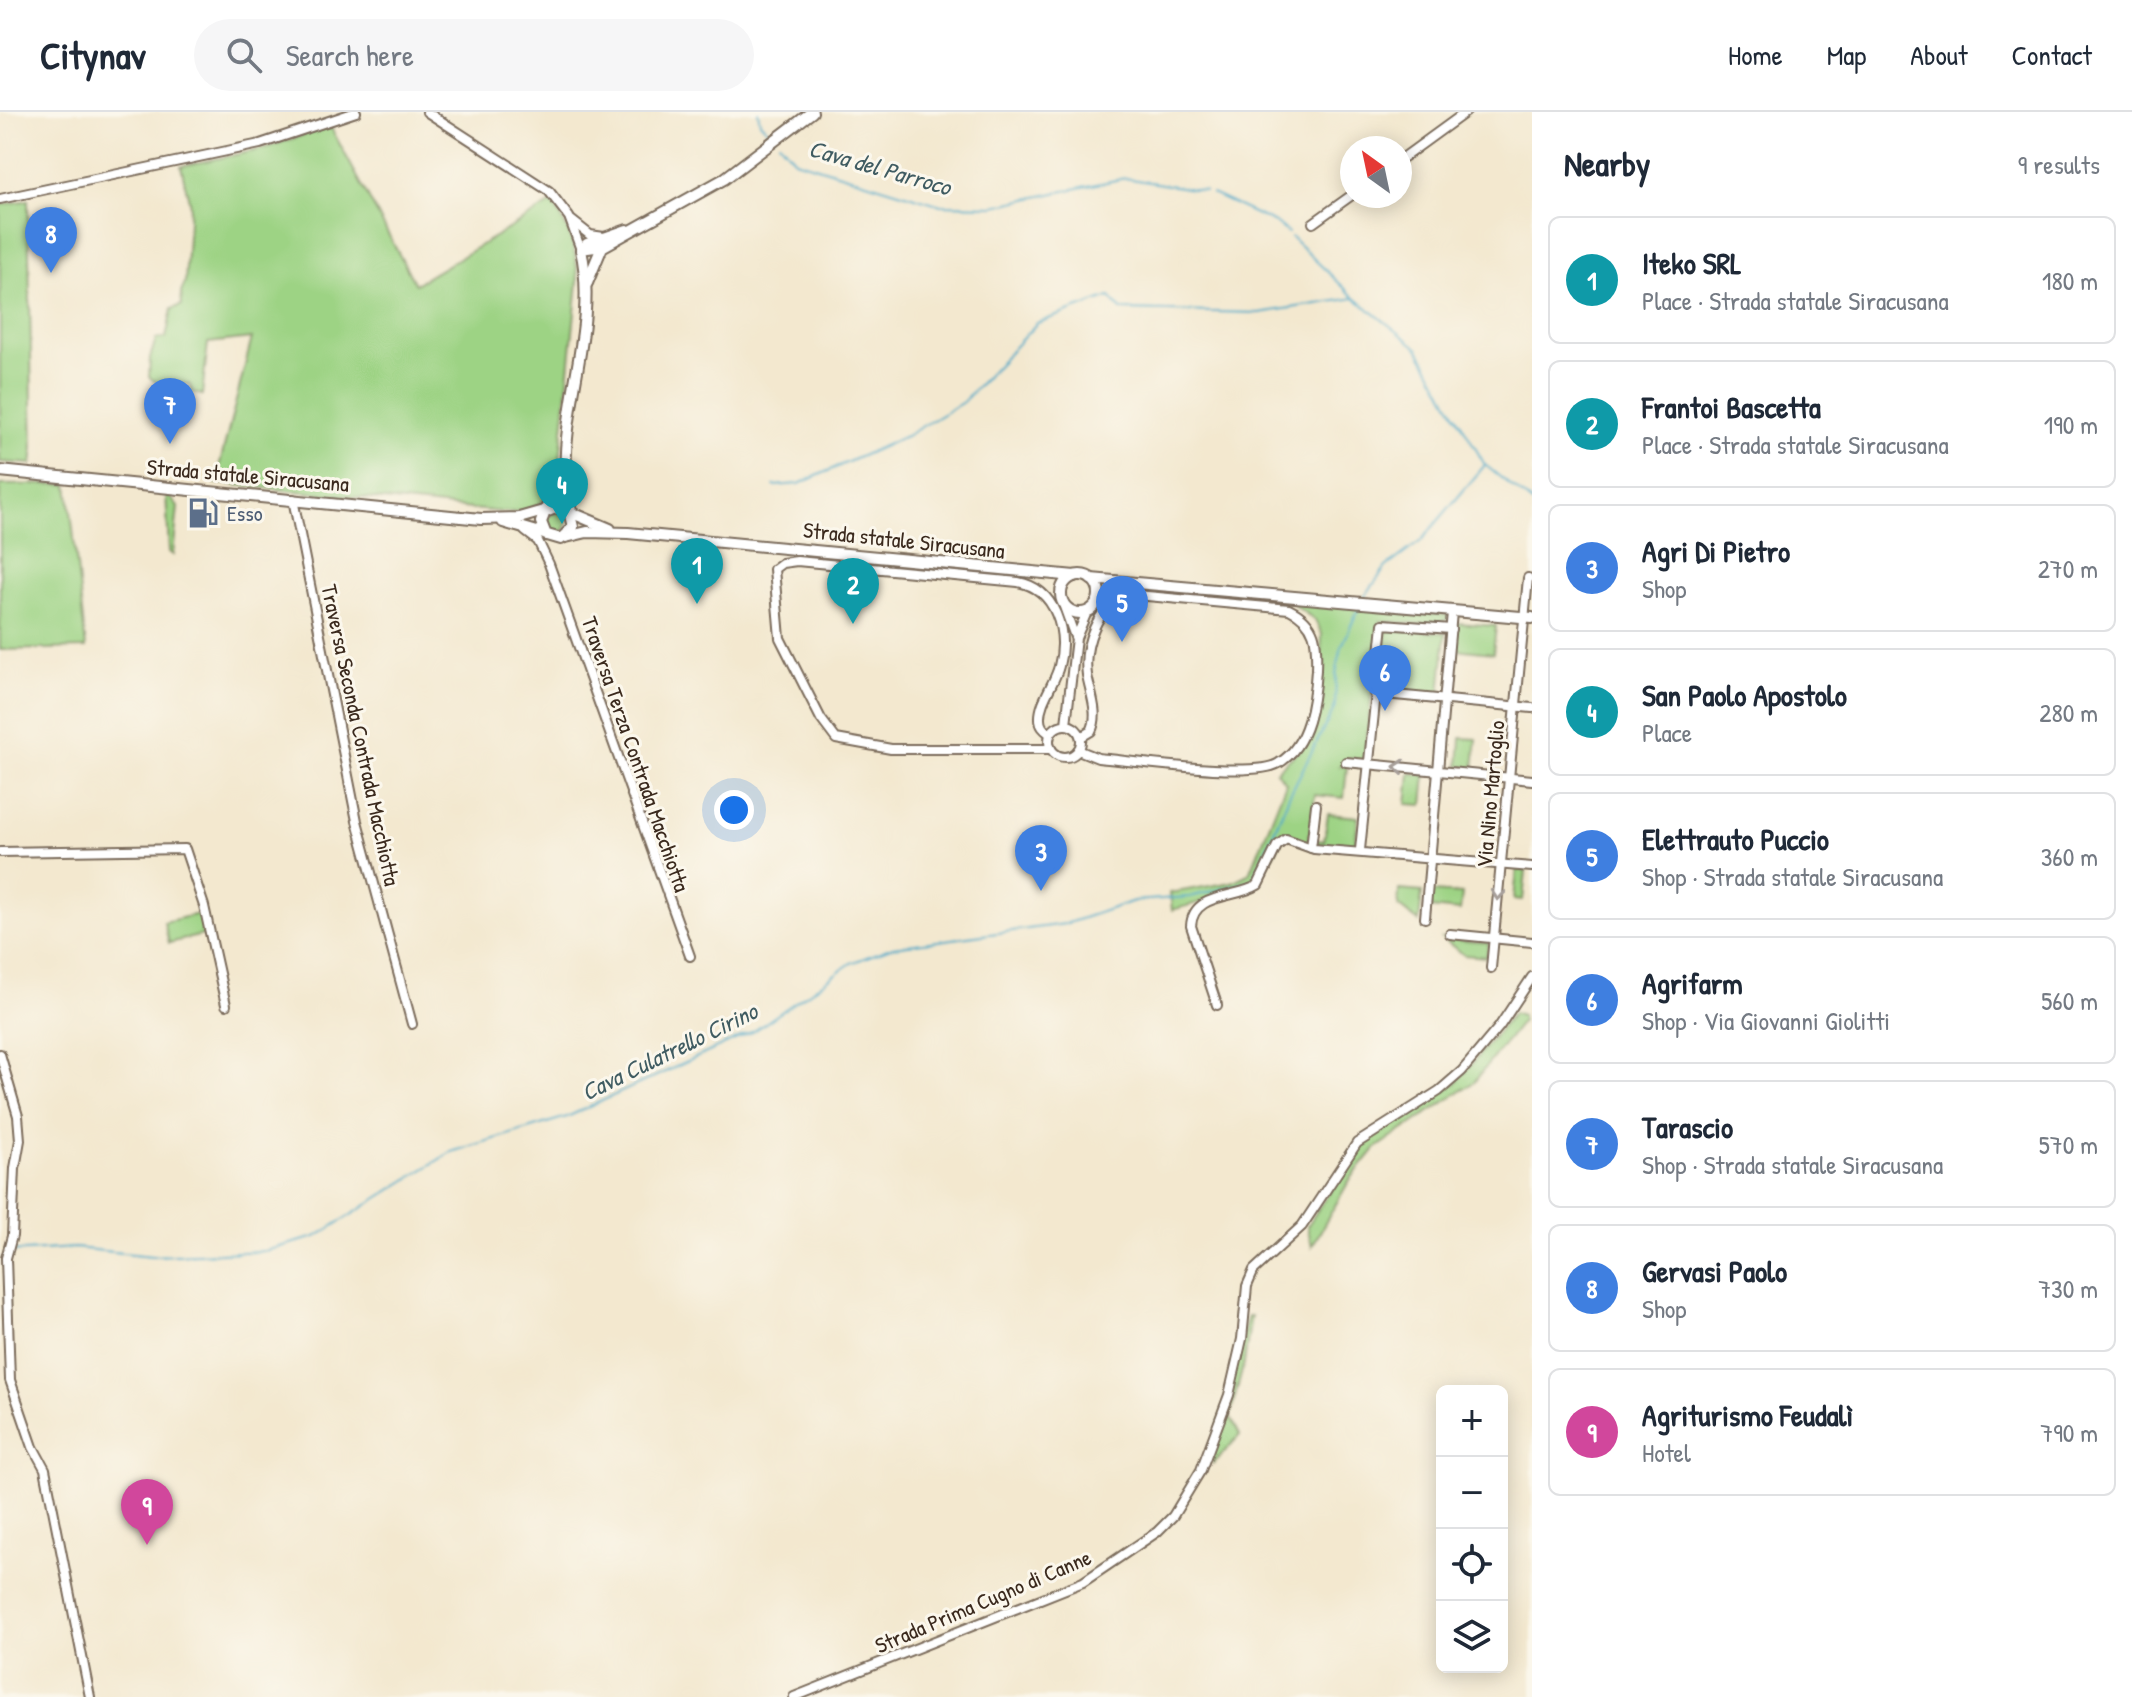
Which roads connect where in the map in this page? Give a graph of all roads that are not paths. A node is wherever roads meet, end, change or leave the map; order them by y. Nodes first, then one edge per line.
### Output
1 (356, 112) edge
2 (427, 112) edge
3 (812, 112) edge
4 (1466, 112) edge
5 (1412, 151) edge
6 (0, 199) edge
7 (1340, 204) edge
8 (569, 217) junction
9 (1313, 223) dead end
10 (604, 242) junction
11 (581, 250) junction
12 (585, 291) junction
13 (0, 471) edge
14 (564, 471) junction
15 (293, 499) junction
16 (545, 512) junction
17 (570, 513) junction
18 (493, 520) junction
19 (628, 533) junction
20 (541, 534) junction
21 (564, 538) junction
22 (549, 564) junction
23 (1034, 572) junction
24 (1075, 576) junction
25 (1528, 578) dead end
26 (1091, 579) junction
27 (1134, 583) junction
28 (1062, 599) junction
29 (1092, 608) junction
30 (1452, 612) junction
31 (1528, 620) edge
32 (1451, 629) junction
33 (1076, 638) junction
34 (1374, 693) junction
35 (1444, 700) junction
36 (1516, 707) junction
37 (1532, 708) edge
38 (1066, 724) junction
39 (1050, 734) junction
40 (1081, 737) junction
41 (1051, 749) junction
42 (1078, 750) junction
43 (1346, 762) dead end
44 (1367, 764) junction
45 (1438, 771) junction
46 (1509, 778) junction
47 (1532, 780) edge
48 (1316, 805) dead end
49 (1311, 848) junction
50 (1360, 850) junction
51 (0, 852) edge
52 (1431, 857) junction
53 (1501, 864) junction
54 (1532, 867) edge
55 (1425, 918) dead end
56 (1450, 934) dead end
57 (1494, 938) junction
58 (1532, 942) edge
59 (690, 956) dead end
60 (1491, 968) dead end
61 (1532, 977) edge
62 (226, 1005) dead end
63 (1217, 1005) dead end
64 (412, 1024) dead end
65 (0, 1054) edge
66 (90, 1697) edge
67 (794, 1697) edge

1 - 6 street
2 - 8 street
3 - 10 main road
4 - 5 street
7 - 9 street
8 - 10 street
8 - 11 street
10 - 11 main road
10 - 12 main road
11 - 12 main road
12 - 14 main road
13 - 15 main road, Strada statale Siracusana
14 - 16 main road
14 - 17 main road
15 - 18 main road, Strada statale Siracusana
15 - 64 street, Traversa Seconda Contrada Macchiotta
16 - 17 main road
16 - 18 main road
16 - 20 main road
17 - 19 main road
17 - 21 main road
18 - 20 main road
19 - 21 main road
19 - 23 main road, Strada statale Siracusana
20 - 21 main road
20 - 22 street, Traversa Terza Contrada Macchiotta
21 - 22 street
22 - 59 street, Traversa Terza Contrada Macchiotta
23 - 24 main road, Strada statale Siracusana
23 - 28 main road
24 - 26 main road
24 - 28 main road
25 - 31 street, Via Nino Martoglio
26 - 27 main road
26 - 29 main road
27 - 29 main road
27 - 30 main road
28 - 29 main road
28 - 33 street
29 - 33 street
30 - 31 main road
30 - 32 street
31 - 36 street, Via Nino Martoglio
32 - 34 street
32 - 35 street
33 - 38 street
34 - 35 street
34 - 44 street
35 - 36 street
35 - 45 street
36 - 37 street
36 - 46 street, Via Nino Martoglio
38 - 39 street
38 - 40 street
39 - 41 street
39 - 41 street
40 - 42 street
40 - 42 street
41 - 42 street
43 - 44 street
45 -> 44 street
44 - 50 street
45 - 46 street
45 - 52 street
46 - 47 street
46 - 53 street, Via Nino Martoglio
48 - 49 street
49 - 50 street
49 - 63 street
50 - 52 street
51 - 62 street
52 - 53 street
52 - 55 street
53 - 54 street
53 -> 57 street, Via Nino Martoglio
56 - 57 street
57 - 58 street
57 - 60 street, Via Nino Martoglio
61 - 67 street, Strada Prima Cugno di Canne
65 - 66 street

